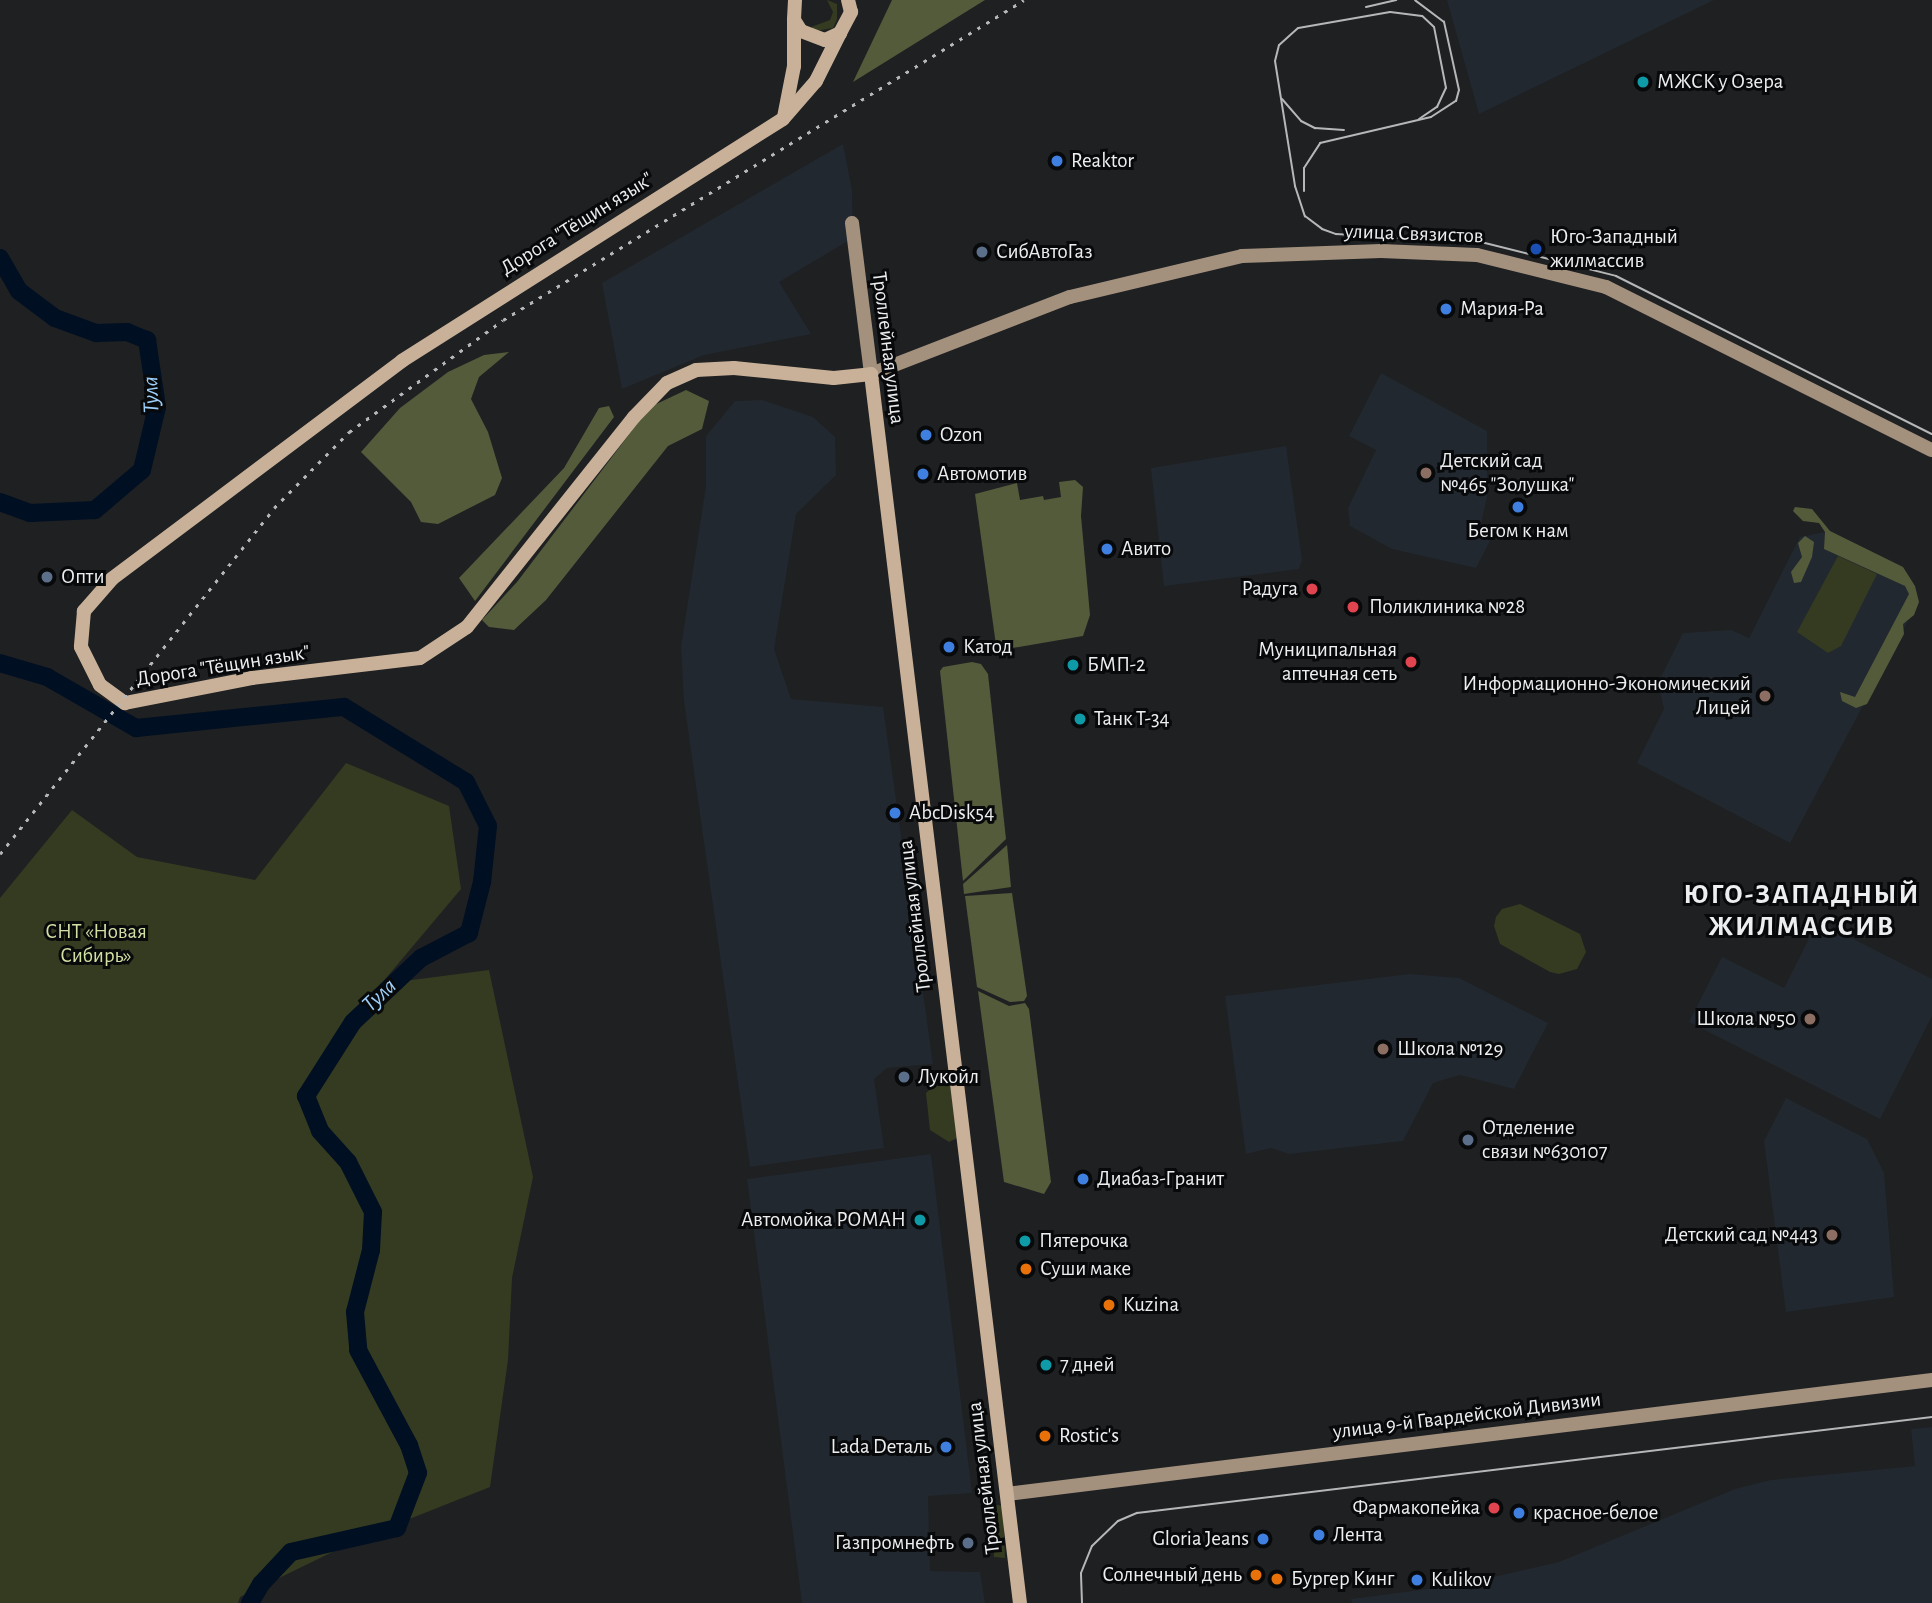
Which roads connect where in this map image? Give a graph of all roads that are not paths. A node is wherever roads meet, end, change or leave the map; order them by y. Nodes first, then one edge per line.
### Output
1 (852, 4) edge
2 (792, 7) edge
3 (840, 33) junction
4 (783, 119) junction
5 (852, 223) dead end
6 (871, 374) junction
7 (1932, 450) edge
8 (1932, 1380) edge
9 (1007, 1494) junction
10 (1020, 1603) edge

1 - 3 main road
2 - 3 main road
2 - 4 main road
3 - 4 main road
4 - 6 main road, Дорога "Тёщин язык"
5 - 6 main road, Троллейная улица
6 - 7 main road, улица Связистов
6 - 9 main road, Троллейная улица
8 - 9 main road, улица 9-й Гвардейской Дивизии
9 - 10 main road, Троллейная улица

